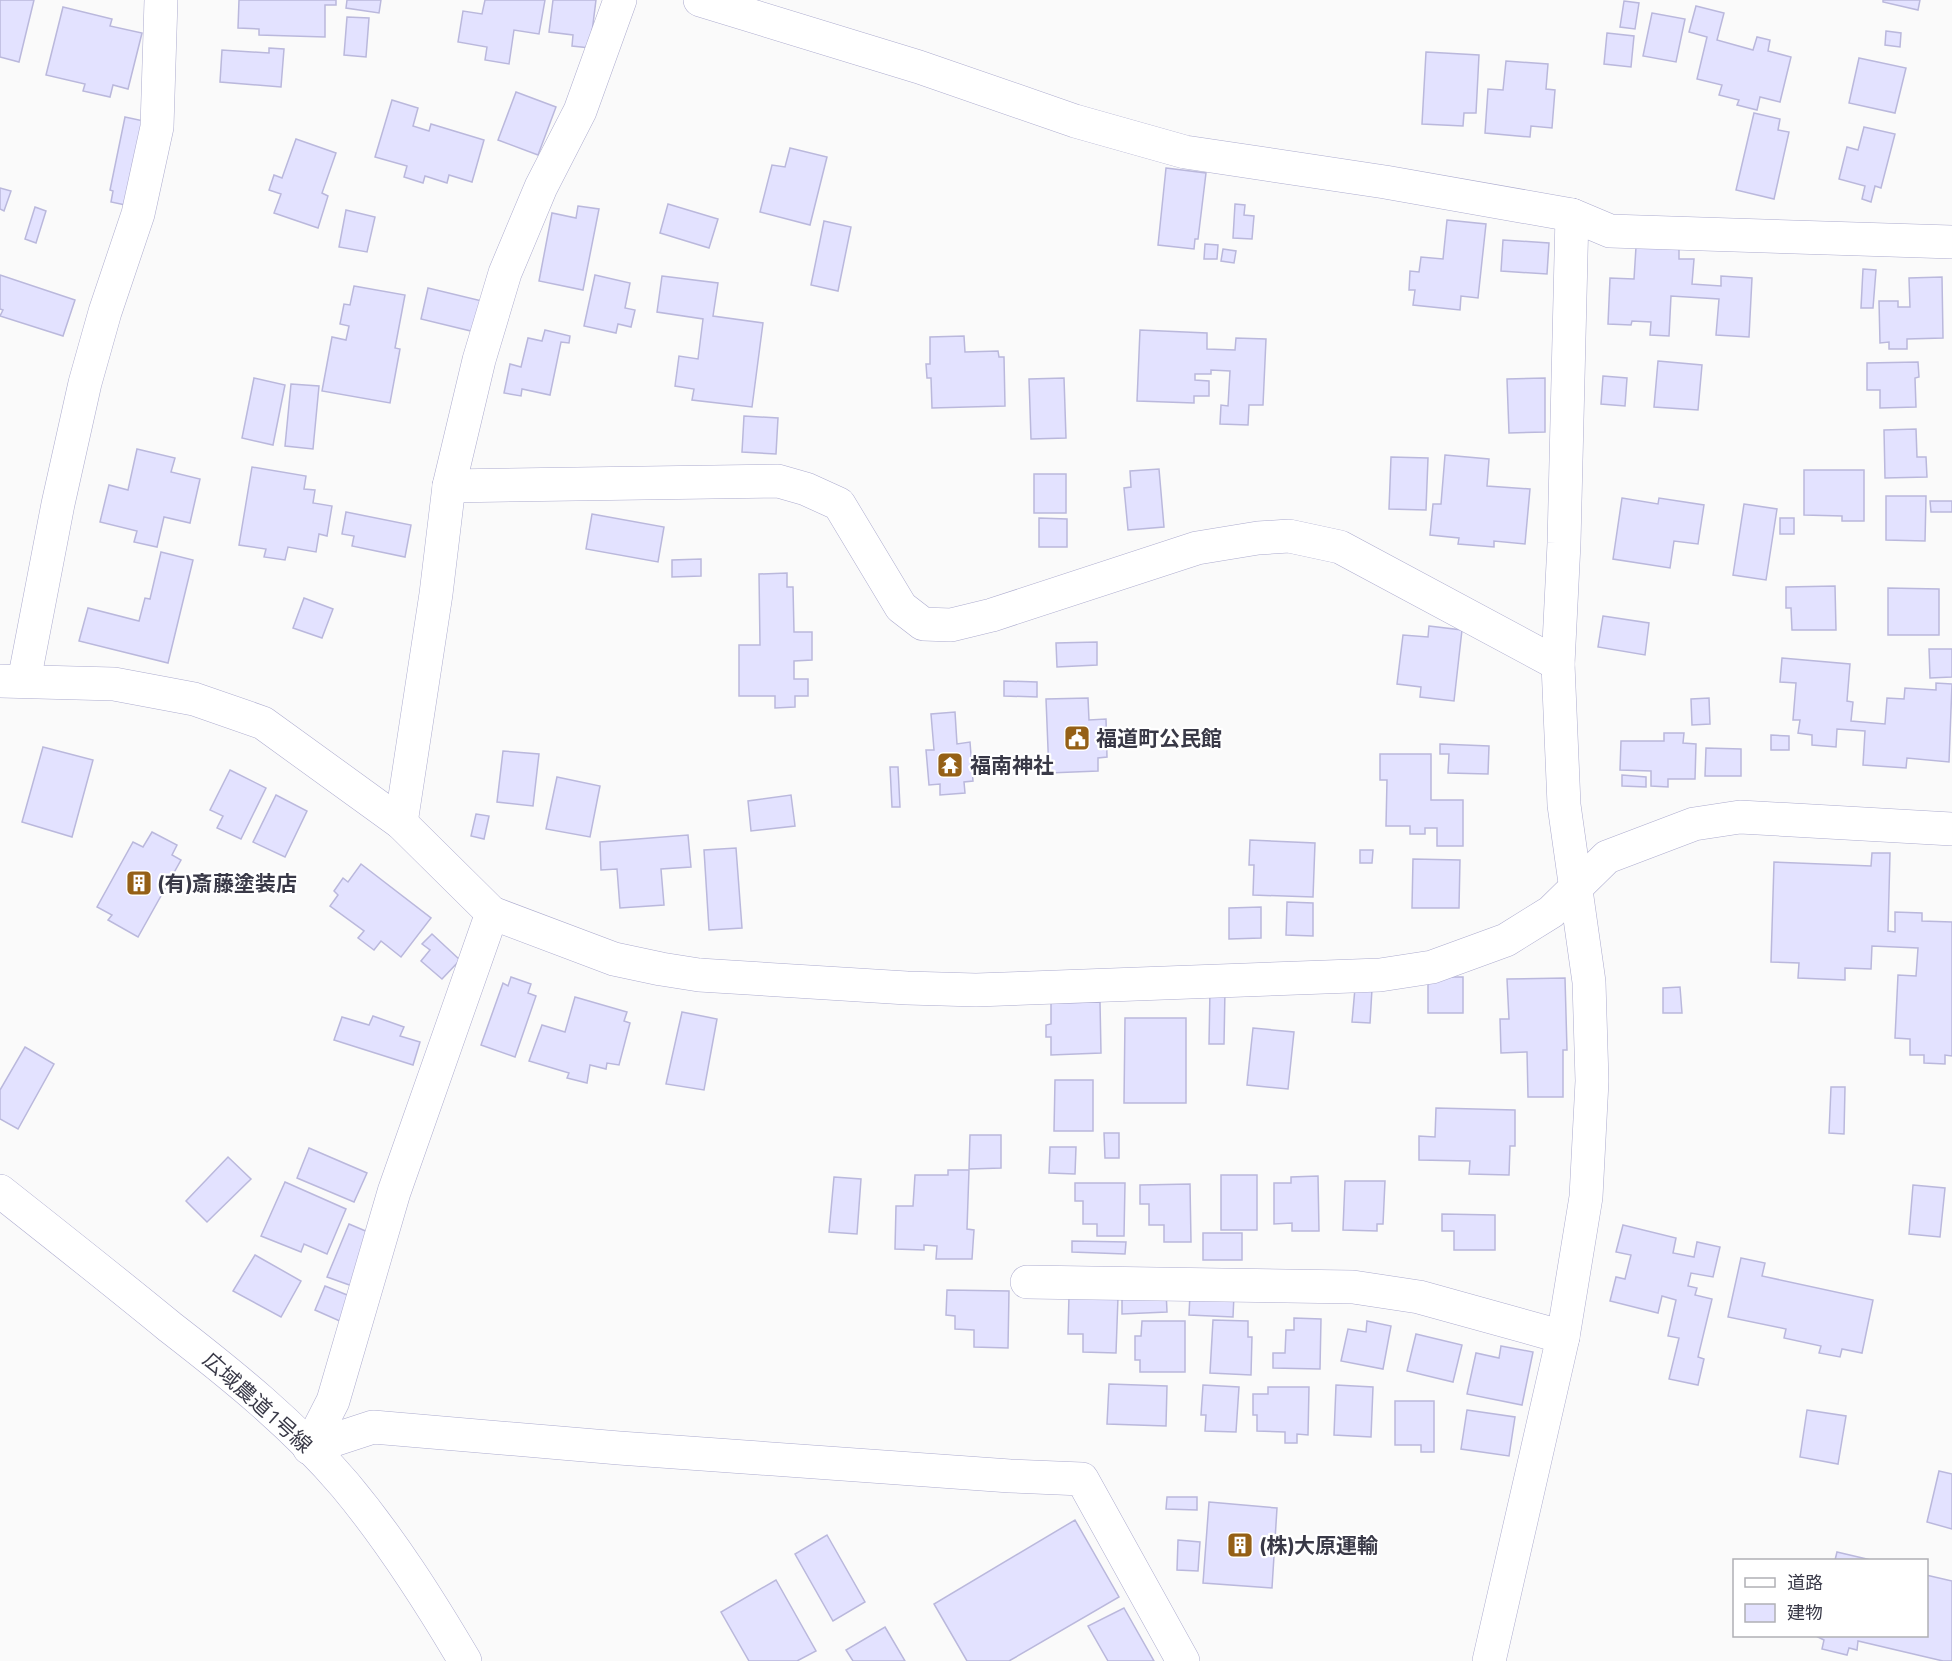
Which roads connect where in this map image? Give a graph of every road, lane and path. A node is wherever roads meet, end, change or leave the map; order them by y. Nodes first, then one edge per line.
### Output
1 (161, 0) edge
2 (620, 0) edge
3 (700, 0) edge
4 (1572, 215) junction
5 (1952, 242) edge
6 (449, 486) junction
7 (1558, 664) junction
8 (12, 681) edge
9 (402, 823) junction
10 (1952, 828) edge
11 (1576, 886) junction
12 (492, 913) junction
13 (0, 1191) edge
14 (1027, 1282) dead end
15 (1563, 1336) junction
16 (309, 1448) junction
17 (465, 1661) edge
18 (1183, 1661) edge
19 (1489, 1661) edge

1 - 8 street
2 - 6 street
3 - 4 street
4 - 5 street
4 - 7 street
6 - 7 street
6 - 9 street
7 - 11 street
8 - 9 street
9 - 12 street
10 - 11 street
11 - 12 street
11 - 15 street
12 - 16 street
13 - 16 street, 広域農道1号線
14 - 15 street
15 - 19 street
16 - 17 street, 広域農道1号線
16 - 18 street

